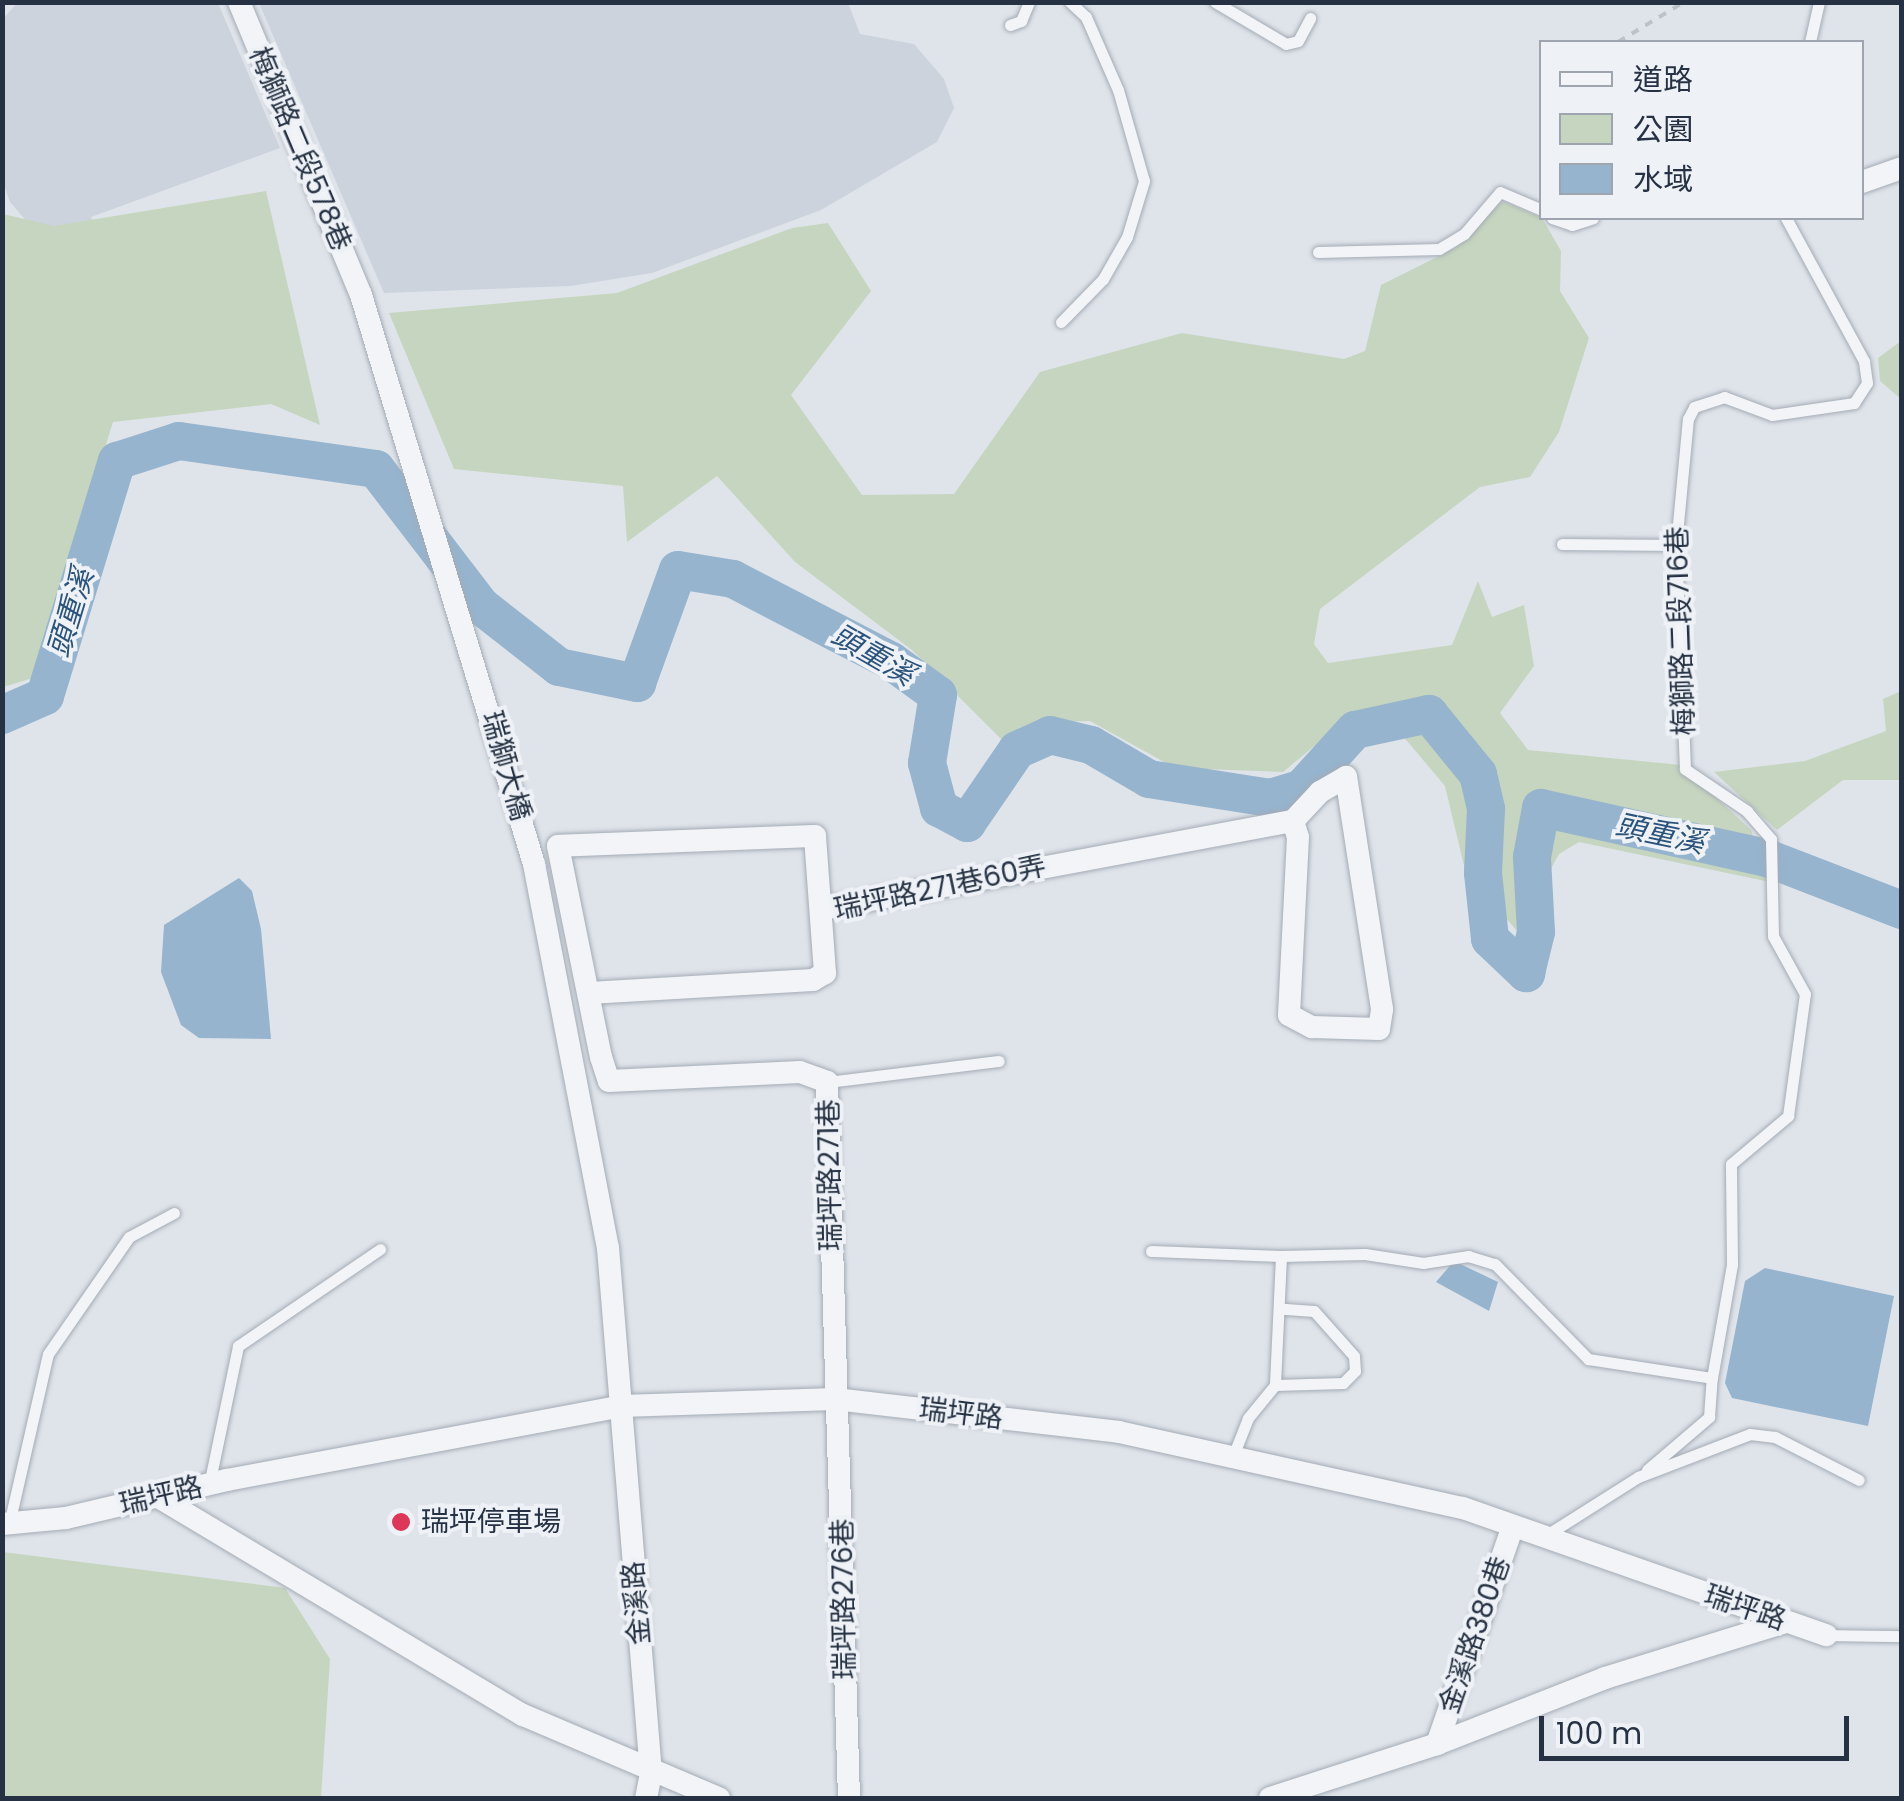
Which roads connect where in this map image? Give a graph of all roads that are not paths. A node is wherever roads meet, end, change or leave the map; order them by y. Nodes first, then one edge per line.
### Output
1 (239, 2) edge
2 (1029, 2) edge
3 (1070, 2) edge
4 (1215, 2) edge
5 (1819, 2) edge
6 (1310, 18) dead end
7 (1010, 25) dead end
8 (1810, 40) edge
9 (1902, 168) edge
10 (1864, 181) edge
11 (1539, 209) edge
12 (1557, 220) edge
13 (1587, 220) edge
14 (1787, 220) edge
15 (1318, 252) dead end
16 (361, 295) joint
17 (1061, 322) dead end
18 (1562, 544) dead end
19 (1676, 544) junction
20 (1293, 820) junction
21 (822, 909) junction
22 (589, 993) junction
23 (998, 1061) dead end
24 (828, 1082) junction
25 (174, 1213) dead end
26 (380, 1249) dead end
27 (1151, 1250) dead end
28 (1281, 1256) junction
29 (1282, 1309) junction
30 (1712, 1378) junction
31 (1275, 1385) junction
32 (836, 1399) junction
33 (621, 1406) junction
34 (1233, 1456) junction
35 (1638, 1477) junction
36 (1859, 1480) dead end
37 (209, 1485) junction
38 (160, 1498) junction
39 (6, 1524) edge
40 (1512, 1529) junction
41 (1540, 1538) junction
42 (1786, 1622) junction
43 (1826, 1635) joint
44 (1902, 1636) edge
45 (1437, 1744) junction
46 (651, 1773) junction
47 (646, 1798) edge
48 (719, 1798) edge
49 (849, 1798) edge
50 (1270, 1798) edge

1 - 16 street, 梅獅路二段578巷
2 - 7 lane
3 - 17 lane
4 - 6 lane
5 - 8 lane
9 - 10 street
11 - 15 lane
12 - 13 lane
14 - 19 lane, 梅獅路二段716巷
16 - 33 street, 瑞獅大橋
18 - 19 lane
19 - 30 lane, 梅獅路二段716巷
20 - 20 street
20 - 21 street, 瑞坪路271巷60弄
21 - 22 street, 瑞坪路271巷60弄
21 - 22 street
22 - 24 street, 瑞坪路271巷
23 - 24 lane
24 - 32 street, 瑞坪路271巷
25 - 39 lane
26 - 37 lane
27 - 28 lane
28 - 29 lane
28 - 30 lane
29 - 31 lane
29 - 31 lane
30 - 35 lane
31 - 34 lane
32 - 33 street, 瑞坪路
32 - 34 street, 瑞坪路
32 - 49 street, 瑞坪路276巷
33 - 37 street, 瑞坪路
33 - 46 street, 金溪路
34 - 40 street, 瑞坪路
35 - 36 lane
35 - 41 lane
37 - 38 street, 瑞坪路
38 - 39 street, 瑞坪路
38 - 46 street
40 - 41 street, 瑞坪路
40 - 45 street, 金溪路380巷
41 - 42 street, 瑞坪路
42 - 43 street, 瑞坪路
42 - 45 street
43 - 44 lane, 瑞坪路
45 - 50 street, 金溪路380巷
46 - 47 street, 金溪路
46 - 48 street

